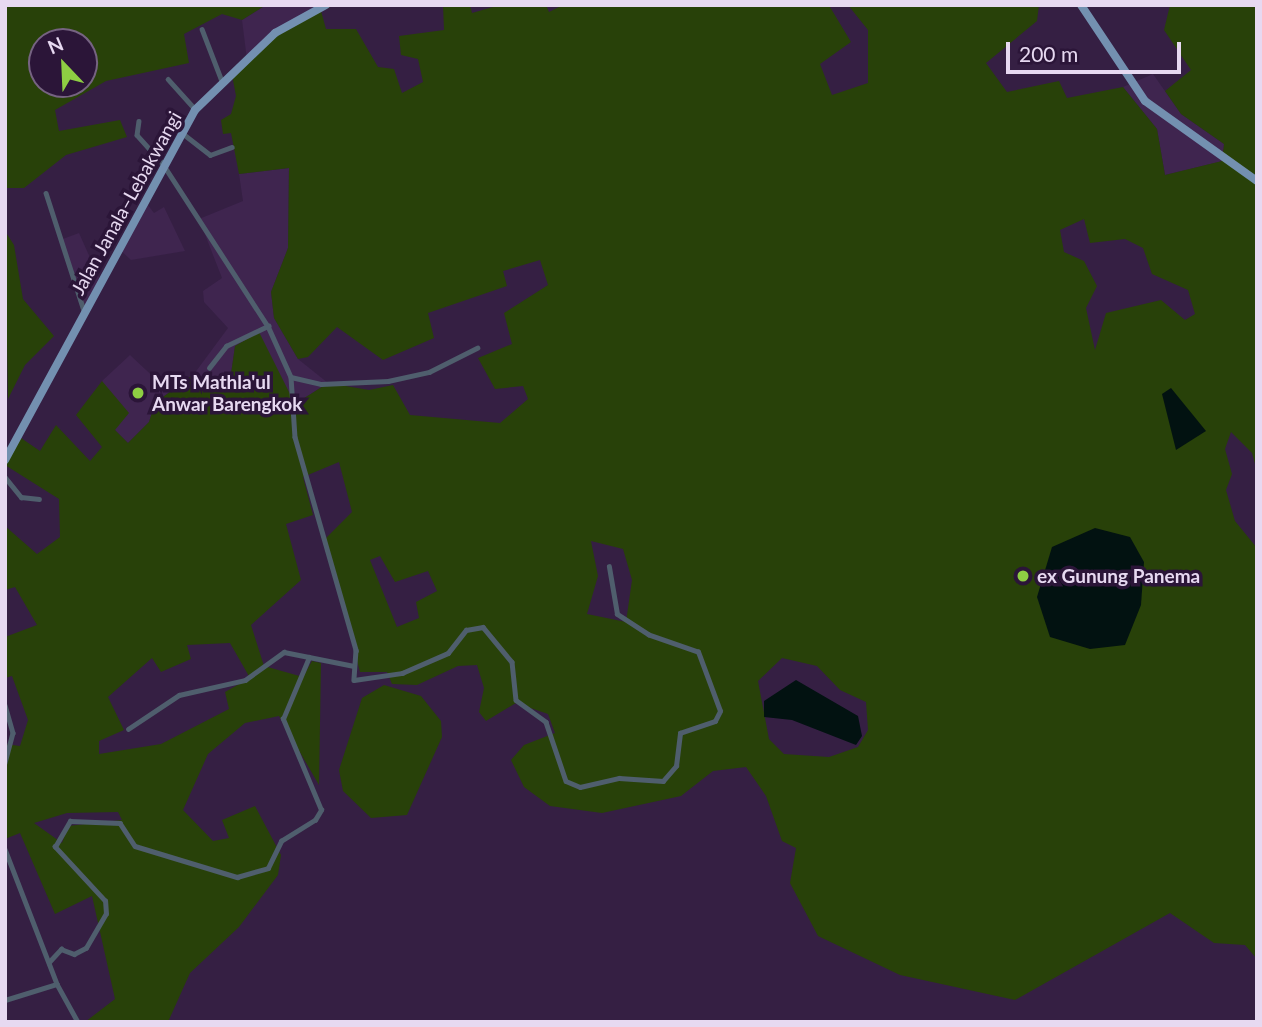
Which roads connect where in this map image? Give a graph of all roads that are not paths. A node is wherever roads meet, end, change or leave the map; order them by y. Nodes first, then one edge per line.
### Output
1 (326, 5) edge
2 (1081, 5) edge
3 (202, 29) dead end
4 (168, 79) dead end
5 (222, 81) junction
6 (195, 110) junction
7 (139, 121) dead end
8 (181, 131) junction
9 (232, 147) dead end
10 (163, 164) junction
11 (1257, 181) edge
12 (46, 193) dead end
13 (84, 311) junction
14 (268, 326) junction
15 (477, 348) dead end
16 (209, 368) dead end
17 (292, 377) junction
18 (5, 460) edge
19 (5, 477) edge
20 (39, 499) dead end
21 (609, 567) dead end
22 (309, 657) junction
23 (354, 666) junction
24 (5, 705) edge
25 (128, 729) dead end
26 (5, 763) edge
27 (5, 849) edge
28 (49, 962) junction
29 (57, 984) junction
30 (5, 1000) edge
31 (78, 1022) edge

1 - 5 main road, Jalan Janala–Lebakwangi
2 - 11 main road
3 - 5 street
4 - 6 street
5 - 6 main road, Jalan Janala–Lebakwangi
6 - 8 main road, Jalan Janala–Lebakwangi
7 - 10 street
8 - 9 street
8 - 10 main road, Jalan Janala–Lebakwangi
10 - 13 main road, Jalan Janala–Lebakwangi
10 - 14 street
12 - 13 street
13 - 18 main road, Jalan Janala–Lebakwangi
14 - 16 street
14 - 17 street
15 - 17 street
17 - 23 street
19 - 20 street
21 - 23 street
22 - 23 street
22 - 25 street
22 - 28 street
24 - 26 street
27 - 28 street
28 - 29 street
29 - 30 street
29 - 31 street

